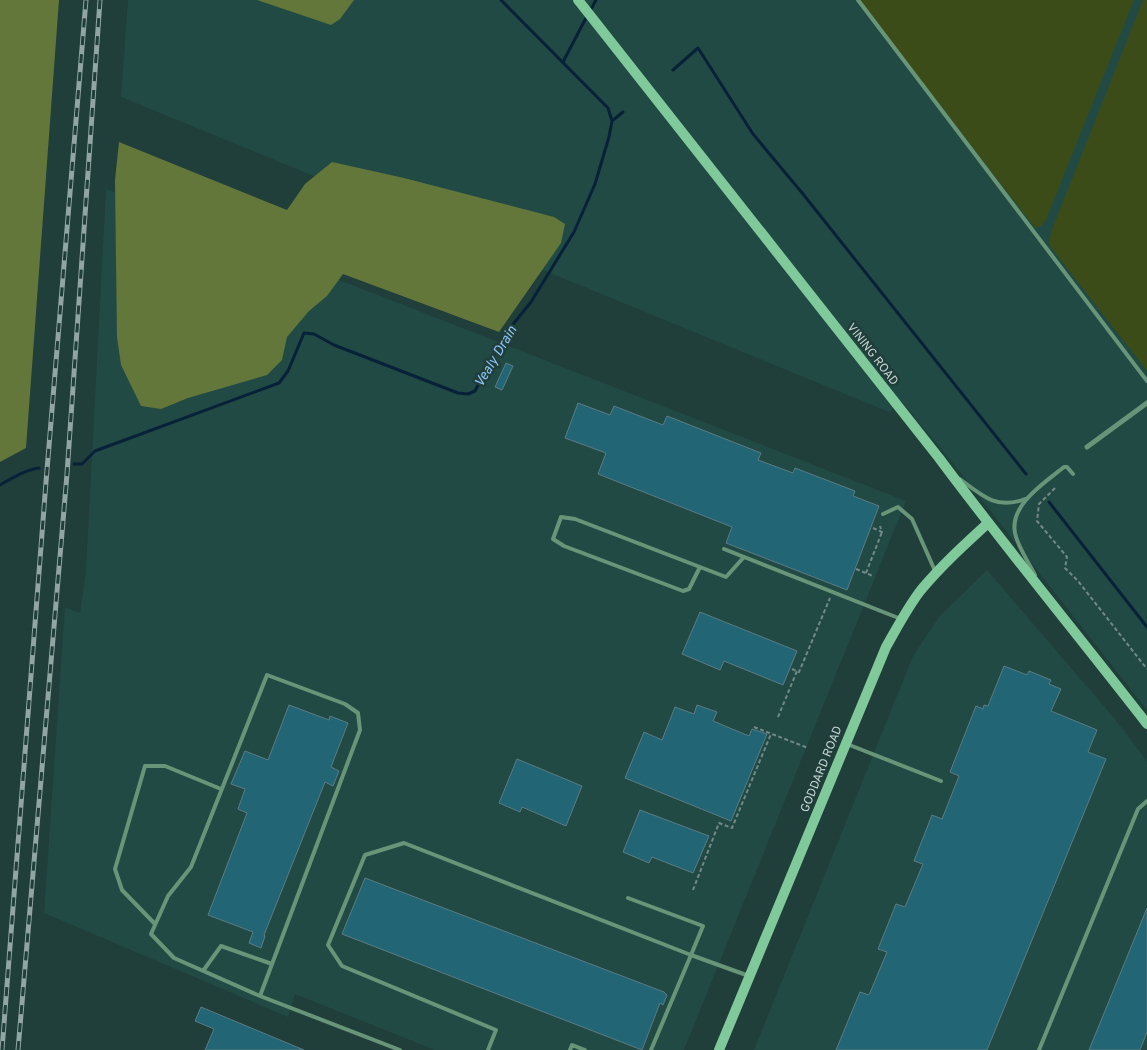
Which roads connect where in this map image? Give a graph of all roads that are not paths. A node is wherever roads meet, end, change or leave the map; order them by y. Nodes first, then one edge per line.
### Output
1 (578, 0) edge
2 (858, 0) edge
3 (1147, 381) edge
4 (1147, 403) edge
5 (1087, 447) dead end
6 (948, 470) junction
7 (1073, 474) dead end
8 (1028, 498) junction
9 (883, 514) dead end
10 (988, 524) junction
11 (724, 549) dead end
12 (744, 557) junction
13 (700, 567) junction
14 (936, 572) junction
15 (1043, 591) junction
16 (902, 619) junction
17 (1147, 724) edge
18 (845, 743) junction
19 (941, 781) dead end
20 (222, 790) junction
21 (1147, 801) edge
22 (628, 898) dead end
23 (155, 924) junction
24 (691, 955) junction
25 (272, 964) junction
26 (203, 971) junction
27 (749, 976) junction
28 (260, 996) junction
29 (400, 1050) edge
30 (488, 1050) edge
31 (570, 1050) edge
32 (586, 1050) edge
33 (652, 1050) edge
34 (719, 1050) edge
35 (1040, 1050) edge

1 - 6 main road, VINING ROAD
2 - 3 lane
4 - 5 street
6 - 8 lane
6 - 10 main road, VINING ROAD
7 - 8 lane
8 - 15 lane
9 - 14 lane
10 - 14 main road, GODDARD ROAD
10 - 15 main road, VINING ROAD
11 - 12 lane
12 - 13 lane
12 - 16 lane
13 - 13 lane
14 - 16 main road, GODDARD ROAD
15 - 17 main road, VINING ROAD
16 - 18 main road, GODDARD ROAD
18 - 19 lane
18 - 27 main road, GODDARD ROAD
20 - 23 lane
20 - 23 lane
20 - 25 lane
21 - 35 lane
22 - 24 lane
23 - 26 lane
24 - 27 lane
24 - 30 lane
24 - 33 lane
25 - 26 lane
25 - 28 lane
26 - 28 lane
27 - 34 main road, GODDARD ROAD
28 - 29 lane
31 - 32 lane

